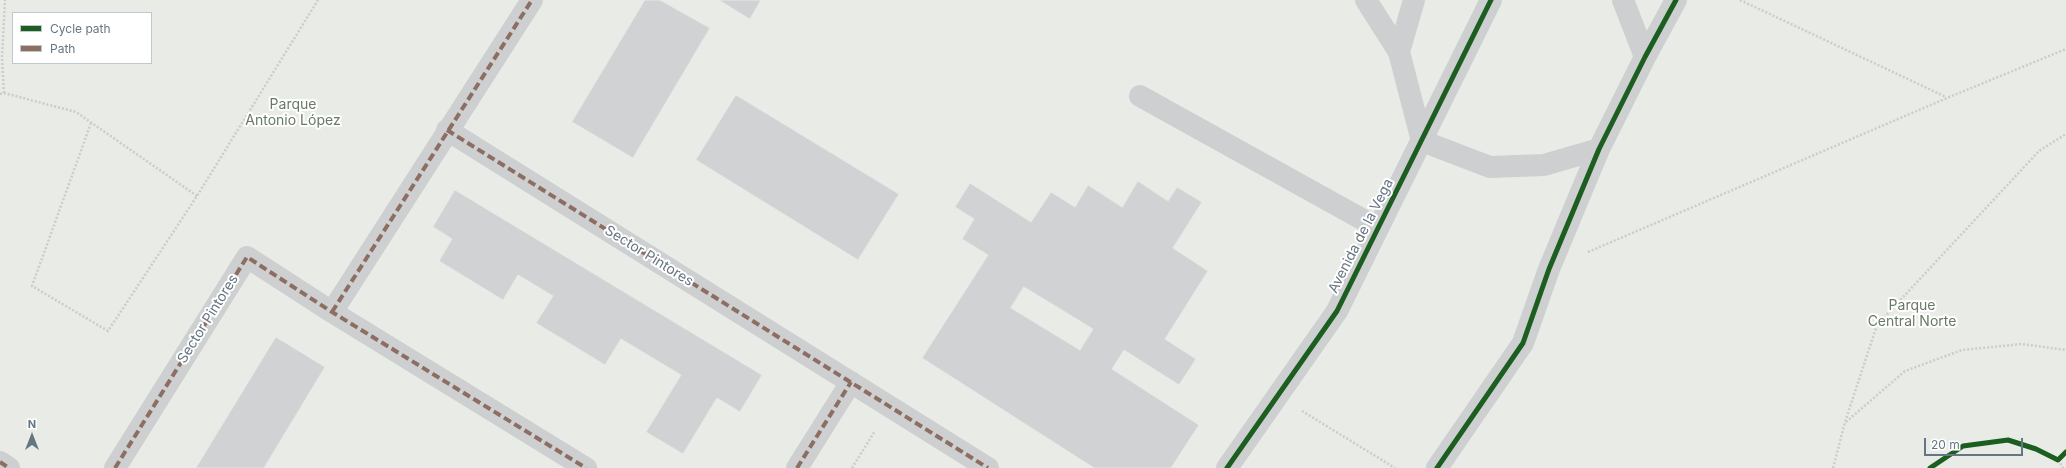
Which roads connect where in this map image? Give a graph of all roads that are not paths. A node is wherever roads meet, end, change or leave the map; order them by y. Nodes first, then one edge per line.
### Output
1 (532, 0) edge
2 (1366, 0) edge
3 (1414, 0) edge
4 (1491, 0) edge
5 (1623, 0) edge
6 (1676, 0) edge
7 (1399, 52) junction
8 (1645, 57) junction
9 (1140, 96) dead end
10 (447, 130) junction
11 (1422, 141) junction
12 (1599, 149) junction
13 (1378, 228) junction
14 (332, 312) junction
15 (851, 382) junction
16 (0, 462) edge
17 (9, 468) edge
18 (115, 468) edge
19 (586, 468) edge
20 (797, 468) edge
21 (988, 468) edge
22 (1226, 468) edge
23 (1437, 468) edge

1 - 10 street
2 - 7 street
3 - 7 street
4 - 11 street, Avenida de la Vega
5 - 8 street
6 - 8 street
7 - 11 street
8 - 12 street
9 - 13 street
10 - 14 street
10 - 15 street, Sector Pintores
11 - 12 street
11 - 13 street, Avenida de la Vega
12 - 23 street
13 - 22 street, Avenida de la Vega
14 - 18 street, Sector Pintores
14 - 19 street, Sector Pintores
15 - 20 street
15 - 21 street, Sector Pintores
16 - 17 street

